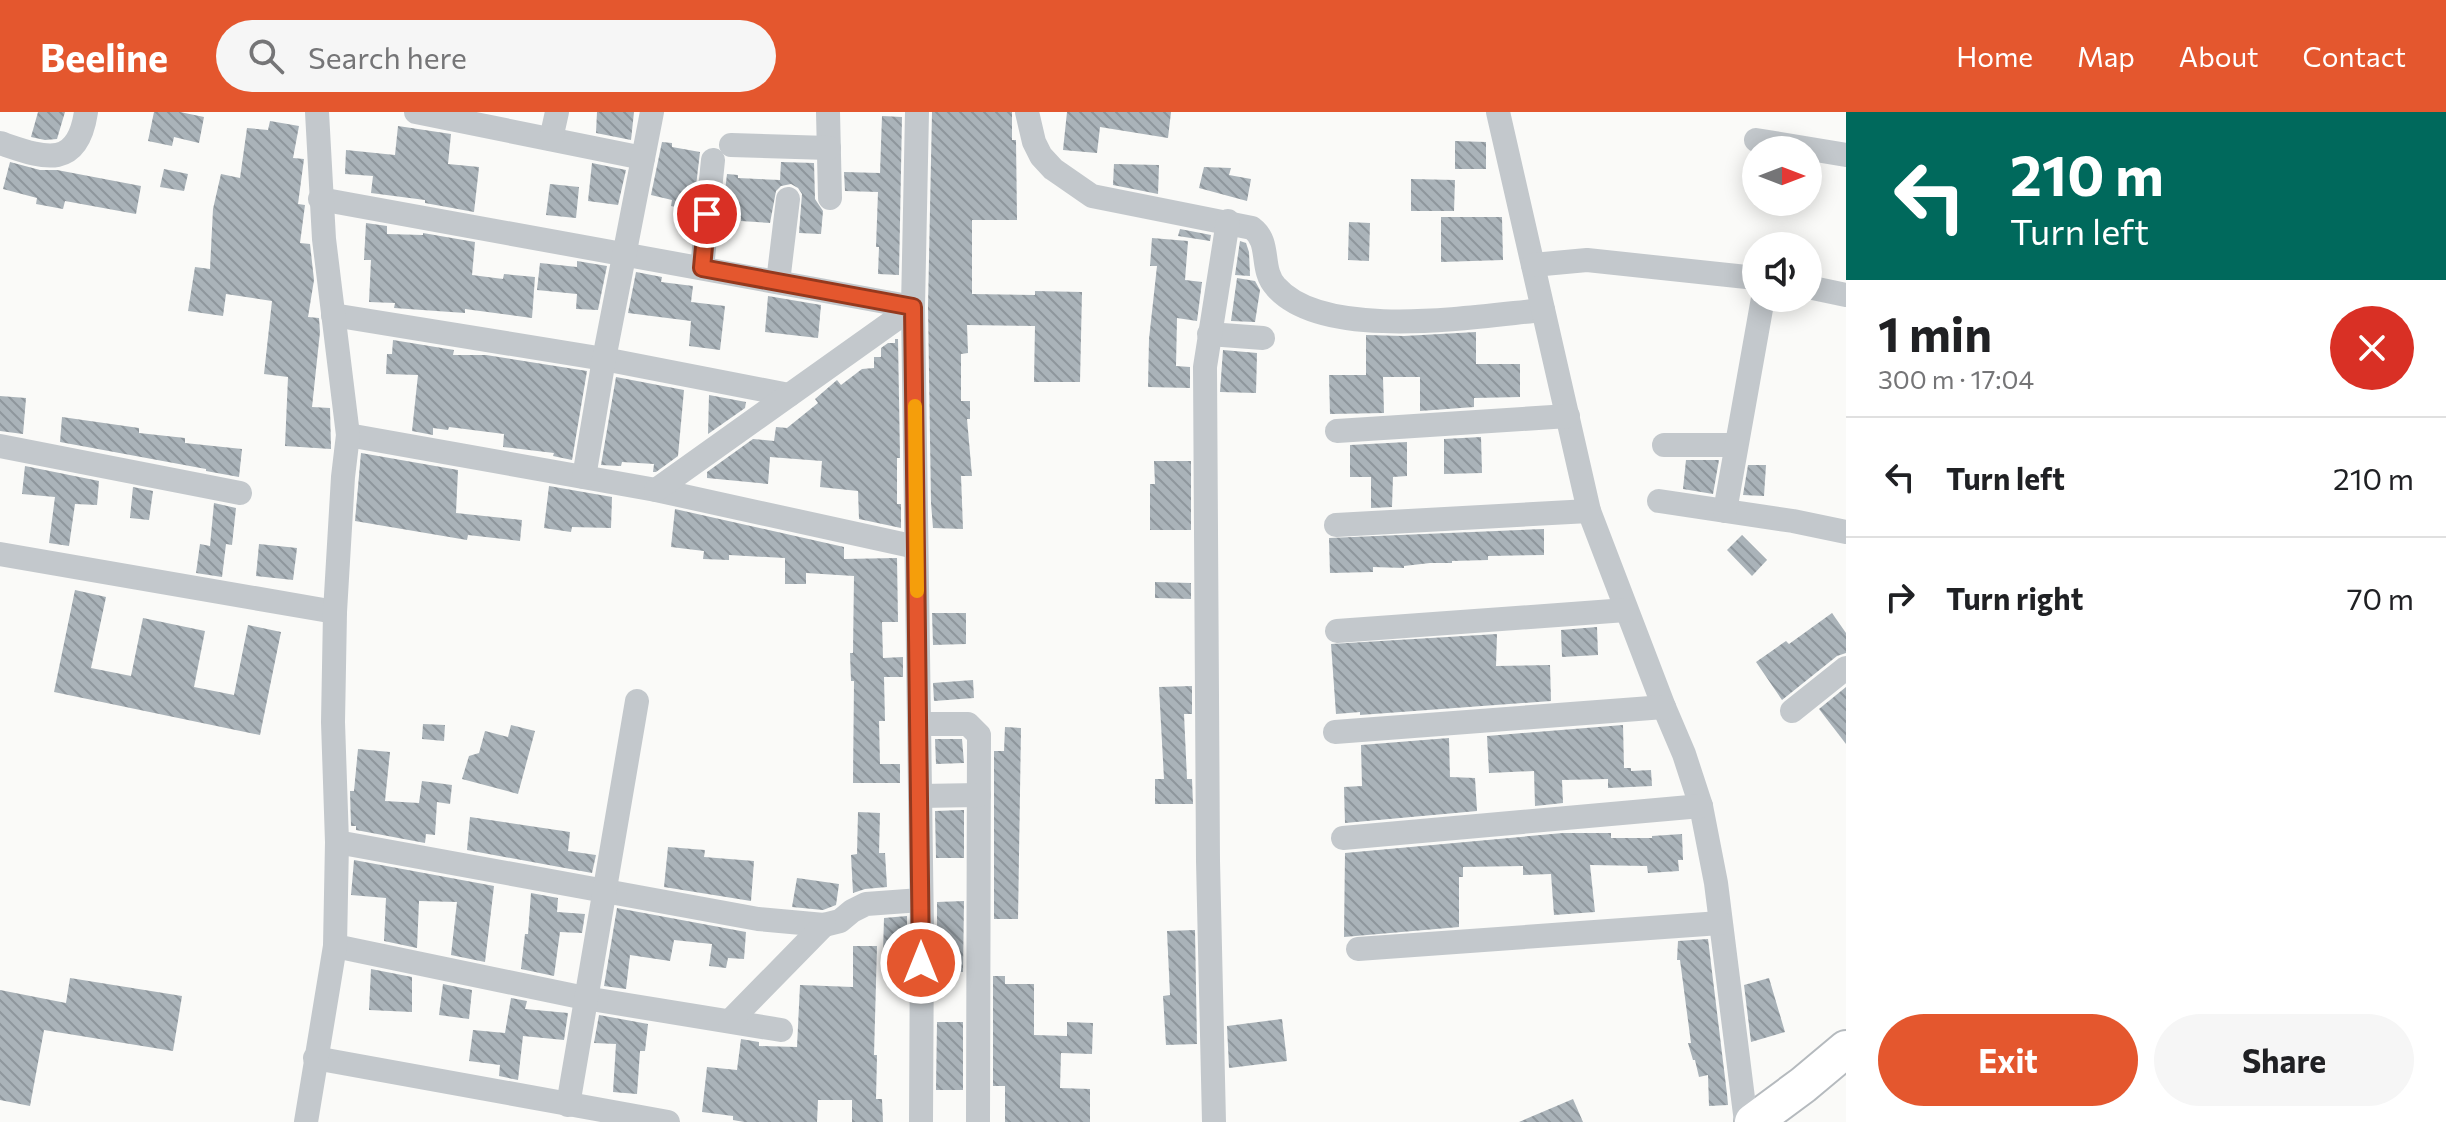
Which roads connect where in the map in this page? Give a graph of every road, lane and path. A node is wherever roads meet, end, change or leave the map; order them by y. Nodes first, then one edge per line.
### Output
1 (86, 112) edge
2 (317, 112) edge
3 (416, 112) edge
4 (557, 112) edge
5 (652, 112) edge
6 (828, 112) edge
7 (917, 112) edge
8 (1027, 112) edge
9 (1498, 112) edge
10 (551, 139) junction
11 (0, 143) edge
12 (829, 148) junction
13 (1822, 151) edge
14 (1846, 155) edge
15 (643, 158) junction
16 (830, 198) dead end
17 (320, 199) junction
18 (788, 199) dead end
19 (1228, 221) junction
20 (625, 255) junction
21 (1533, 265) junction
22 (702, 268) junction
23 (1742, 277) edge
24 (778, 282) junction
25 (1822, 290) edge
26 (1846, 295) edge
27 (913, 307) junction
28 (1543, 310) junction
29 (1760, 312) edge
30 (333, 315) junction
31 (1209, 334) junction
32 (1263, 338) dead end
33 (604, 359) junction
34 (789, 395) junction
35 (1568, 416) junction
36 (1337, 431) dead end
37 (348, 435) junction
38 (1664, 445) dead end
39 (1736, 445) junction
40 (0, 446) edge
41 (584, 477) junction
42 (656, 490) junction
43 (240, 493) dead end
44 (1659, 501) dead end
45 (1589, 511) junction
46 (1725, 511) junction
47 (1336, 525) dead end
48 (1846, 532) edge
49 (916, 547) junction
50 (0, 554) edge
51 (1626, 610) junction
52 (335, 612) junction
53 (1337, 631) dead end
54 (1846, 668) edge
55 (637, 701) dead end
56 (1664, 707) junction
57 (1792, 711) dead end
58 (919, 724) junction
59 (1335, 732) dead end
60 (979, 795) junction
61 (920, 796) junction
62 (1701, 806) junction
63 (1343, 838) dead end
64 (337, 842) junction
65 (603, 890) junction
66 (921, 900) junction
67 (1720, 923) junction
68 (824, 925) junction
69 (335, 946) junction
70 (1358, 949) dead end
71 (585, 998) junction
72 (730, 1021) junction
73 (781, 1030) dead end
74 (1846, 1049) edge
75 (315, 1058) junction
76 (568, 1105) junction
77 (306, 1122) edge
78 (668, 1122) edge
79 (921, 1122) edge
80 (978, 1122) edge
81 (1214, 1122) edge
82 (1746, 1122) edge
83 (1753, 1122) edge

1 - 11 street
2 - 17 street
3 - 10 street
4 - 10 street
5 - 15 street
6 - 12 street
7 - 27 street
8 - 19 street
9 - 21 street
10 - 15 street
12 - 16 street
12 - 22 street
13 - 14 street
15 - 20 street
17 - 20 street
17 - 30 street
18 - 24 street
19 - 28 street
19 - 31 street
20 - 22 street
20 - 33 street
21 - 23 street
21 - 28 street
22 - 24 street
24 - 27 street
25 - 26 street
27 - 34 street
27 - 49 street
28 - 35 street
29 - 39 street
30 - 33 street
30 - 37 street
31 - 32 street
31 - 81 street
33 - 34 street
33 - 41 street
34 - 42 street
35 - 36 street
35 - 45 street
37 - 41 street
37 - 52 street
38 - 39 street
39 - 46 street
40 - 43 street
41 - 42 street
42 - 49 street
44 - 46 street
45 - 47 street
45 - 51 street
46 - 48 street
49 - 58 street
50 - 52 street
51 - 53 street
51 - 56 street
52 - 64 street
54 - 57 street
55 - 65 street
56 - 59 street
56 - 62 street
58 - 60 street
58 - 61 street
60 - 61 street
60 - 80 street
61 - 66 street
62 - 63 street
62 - 67 street
64 - 65 street
64 - 69 street
65 - 68 street
65 - 71 street
66 - 68 street
66 - 79 street
67 - 70 street
67 - 82 street
68 - 72 street
69 - 71 street
69 - 75 street
71 - 72 street
71 - 76 street
72 - 73 street
74 - 83 main road
75 - 76 street
75 - 77 street
76 - 78 street

